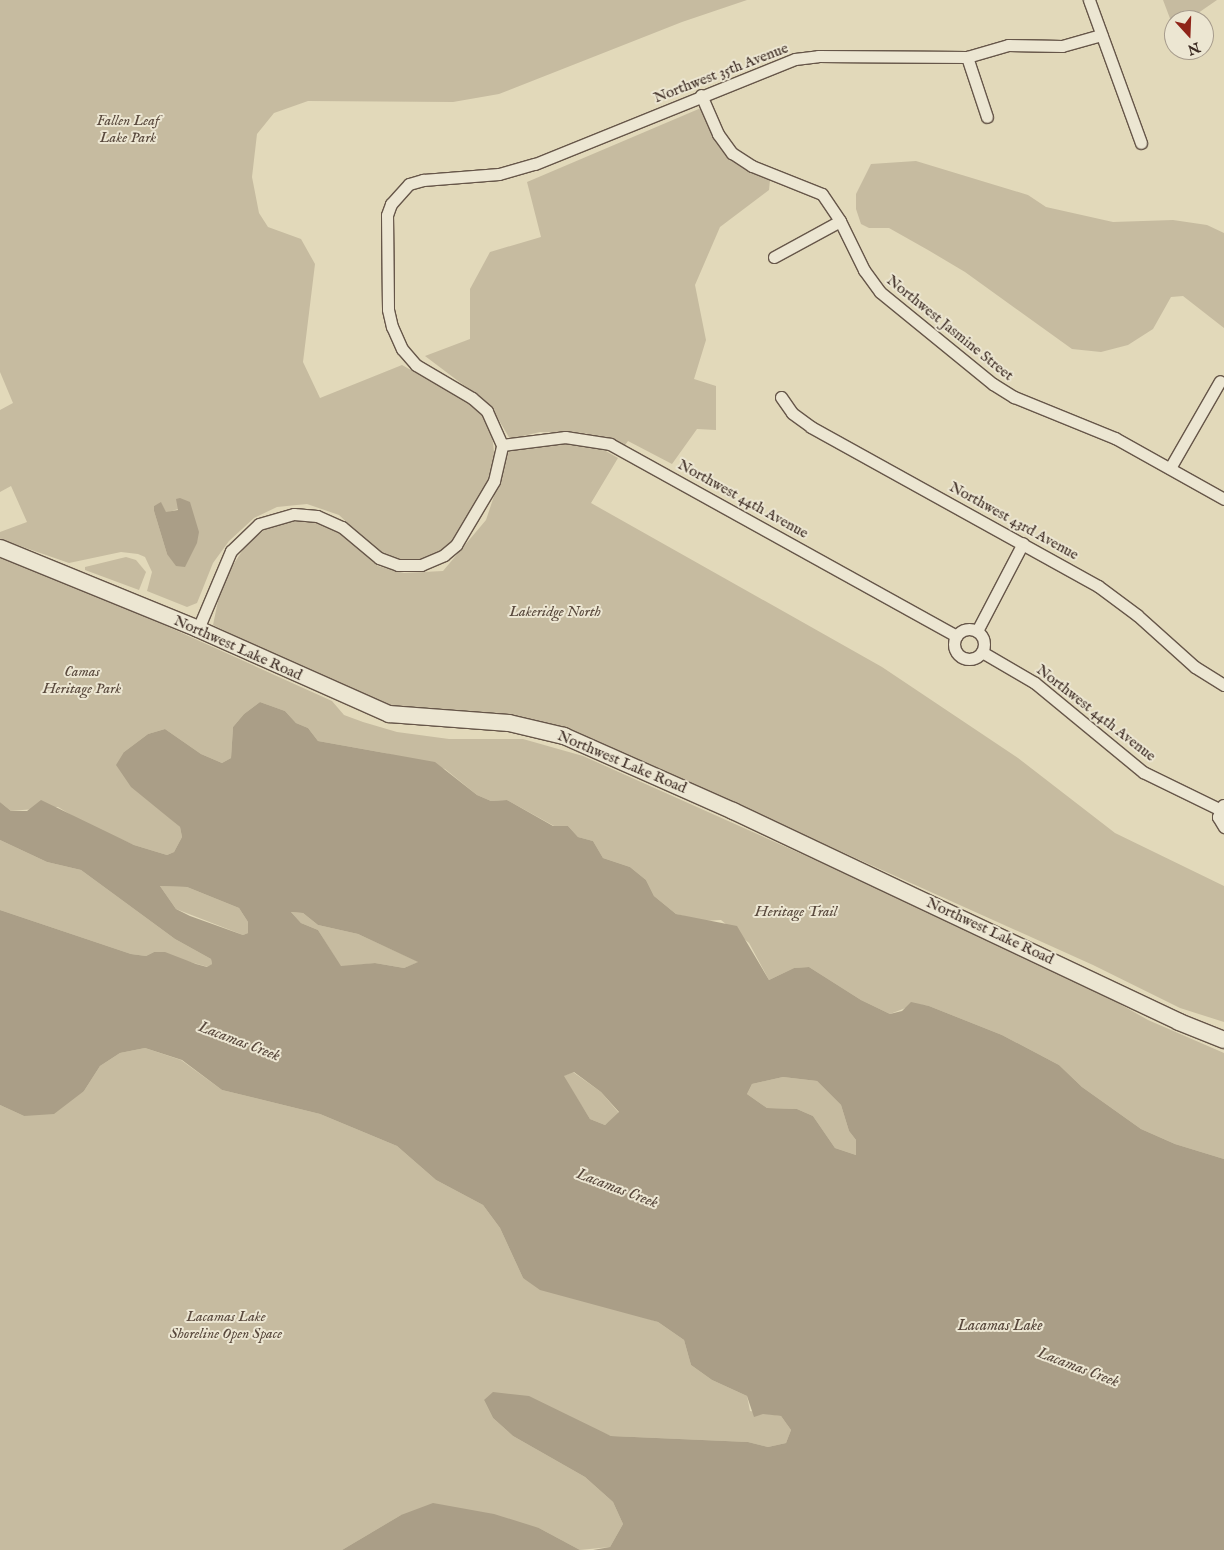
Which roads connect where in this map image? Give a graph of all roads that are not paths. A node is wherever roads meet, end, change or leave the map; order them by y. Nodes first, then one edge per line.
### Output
1 (1089, 0) edge
2 (1101, 35) junction
3 (967, 57) junction
4 (701, 95) junction
5 (987, 116) dead end
6 (1141, 143) dead end
7 (840, 221) junction
8 (774, 257) dead end
9 (1220, 381) dead end
10 (781, 397) dead end
11 (502, 445) junction
12 (1170, 468) junction
13 (1224, 499) edge
14 (1022, 543) junction
15 (0, 548) edge
16 (198, 629) junction
17 (977, 631) junction
18 (956, 636) junction
19 (982, 652) junction
20 (1224, 685) edge
21 (1222, 806) edge
22 (1224, 827) edge
23 (1224, 1040) edge

1 - 2 street
2 - 3 street, Northwest 35th Avenue
2 - 6 street
3 - 4 street, Northwest 35th Avenue
3 - 5 street
4 - 7 street, Northwest Jasmine Street
4 - 11 street, Northwest 35th Avenue
7 - 8 street
7 - 12 street, Northwest Jasmine Street
9 - 12 street
10 - 14 street, Northwest 43rd Avenue
11 - 16 street
11 - 18 street, Northwest 44th Avenue
12 - 13 street, Northwest Jasmine Street
14 - 17 street
14 - 20 street, Northwest 43rd Avenue
15 - 16 main road, Northwest Lake Road
16 - 23 main road, Northwest Lake Road
17 - 18 street
17 - 19 street
18 - 19 street
19 - 21 street, Northwest 44th Avenue
21 - 22 street, Northwest 44th Avenue

